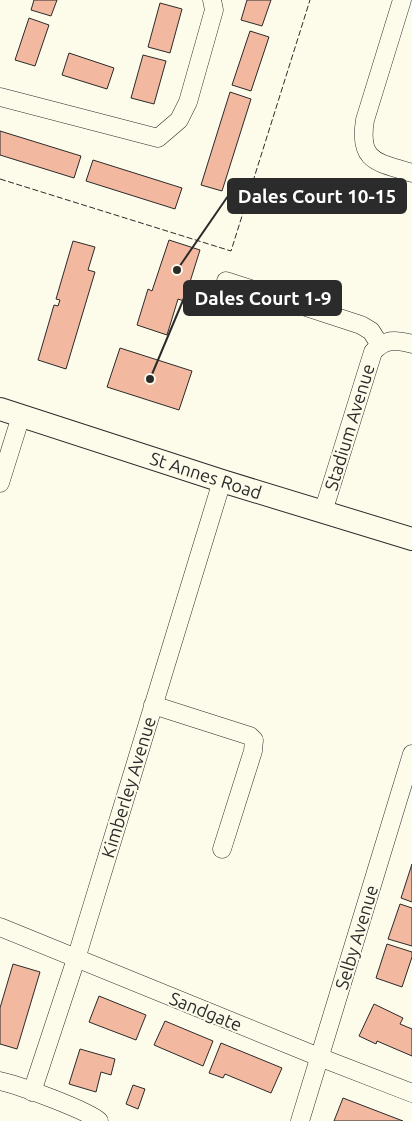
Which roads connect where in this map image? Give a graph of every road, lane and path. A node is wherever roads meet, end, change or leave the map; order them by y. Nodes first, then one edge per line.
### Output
1 (212, 0) edge
2 (402, 0) edge
3 (0, 97) edge
4 (412, 173) edge
5 (226, 280) dead end
6 (412, 344) edge
7 (380, 345) junction
8 (10, 413) edge
9 (222, 481) junction
10 (0, 483) edge
11 (323, 512) junction
12 (412, 539) edge
13 (152, 705) junction
14 (412, 754) edge
15 (222, 849) dead end
16 (0, 927) edge
17 (76, 959) junction
18 (319, 1057) junction
19 (0, 1081) edge
20 (32, 1092) junction
21 (412, 1093) edge
22 (99, 1121) edge
23 (300, 1121) edge

1 - 3 street
2 - 4 street
5 - 7 street, Stadium Avenue
6 - 7 street, Stadium Avenue
7 - 11 street, Stadium Avenue
8 - 9 street, St Annes Road
8 - 10 street
9 - 11 street, St Annes Road
9 - 13 street, Kimberley Avenue
11 - 12 street, St Annes Road
13 - 15 street
13 - 17 street, Kimberley Avenue
14 - 18 street, Selby Avenue
16 - 17 street, Sandgate
17 - 18 street, Sandgate
17 - 20 street, Kimberley Avenue
18 - 21 street, Sandgate
18 - 23 street, Selby Avenue
19 - 20 street
20 - 22 street

